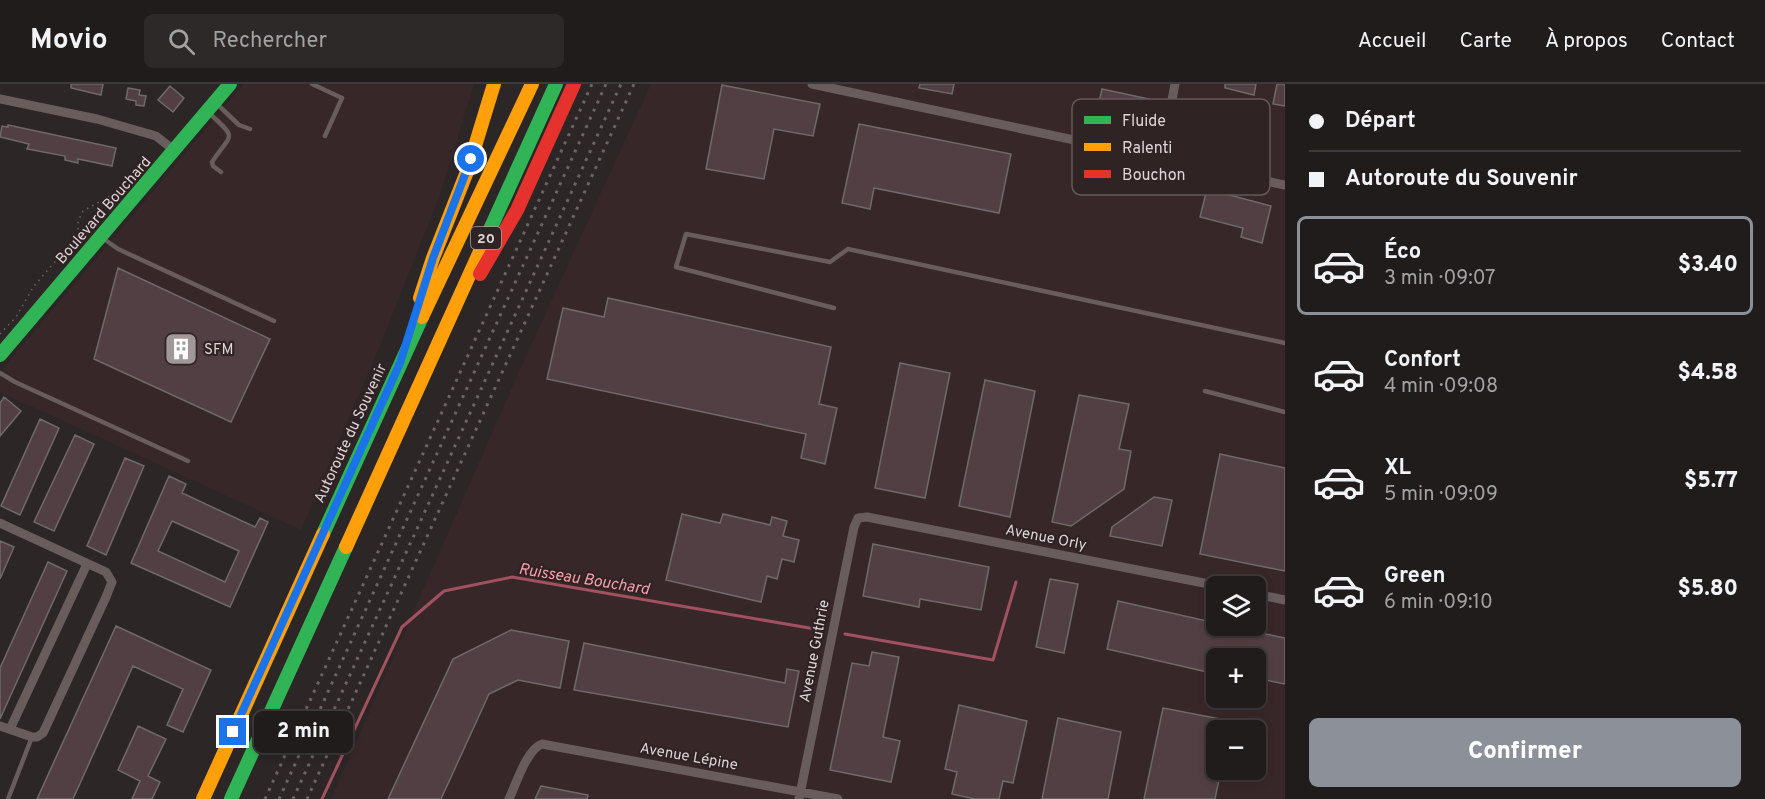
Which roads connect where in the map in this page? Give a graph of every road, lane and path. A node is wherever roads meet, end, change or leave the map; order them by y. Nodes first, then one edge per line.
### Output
1 (230, 84) edge
2 (312, 84) edge
3 (494, 84) edge
4 (532, 84) edge
5 (556, 84) edge
6 (574, 84) edge
7 (812, 84) edge
8 (1175, 84) edge
9 (0, 99) edge
10 (1172, 99) edge
11 (211, 106) junction
12 (250, 129) dead end
13 (325, 136) dead end
14 (1072, 139) edge
15 (175, 151) junction
16 (152, 157) dead end
17 (221, 172) dead end
18 (1270, 182) edge
19 (1285, 185) edge
20 (101, 237) junction
21 (834, 308) dead end
22 (274, 321) dead end
23 (0, 334) edge
24 (1285, 343) edge
25 (0, 355) edge
26 (400, 363) junction
27 (0, 373) edge
28 (415, 391) junction
29 (1205, 391) dead end
30 (1285, 412) edge
31 (188, 461) dead end
32 (867, 517) joint
33 (0, 523) edge
34 (87, 564) junction
35 (1206, 583) edge
36 (1266, 596) edge
37 (1285, 600) edge
38 (5, 728) edge
39 (32, 737) junction
40 (800, 795) edge
41 (8, 799) edge
42 (203, 799) edge
43 (231, 799) edge
44 (509, 799) edge
45 (838, 799) edge

1 - 11 main road, Boulevard Bouchard
2 - 13 lane
3 - 26 main road
4 - 26 main road, Autoroute du Souvenir / 20
5 - 28 main road, 20
6 - 28 main road
7 - 14 street
8 - 10 street
9 - 15 street
11 - 12 lane
11 - 15 main road, Boulevard Bouchard
11 - 17 lane
15 - 20 main road, Boulevard Bouchard
16 - 23 path
18 - 19 street
20 - 22 lane
20 - 25 main road, Boulevard Bouchard
21 - 24 lane
26 - 42 main road, Autoroute du Souvenir / 20
27 - 31 lane
28 - 43 main road, 20
29 - 30 lane
32 - 35 street, Avenue Orly
32 - 40 street, Avenue Guthrie
33 - 34 street
34 - 38 street
34 - 39 street
36 - 37 street
38 - 39 street
39 - 41 lane
40 - 44 street, Avenue Lépine
40 - 45 street, Avenue Lépine

